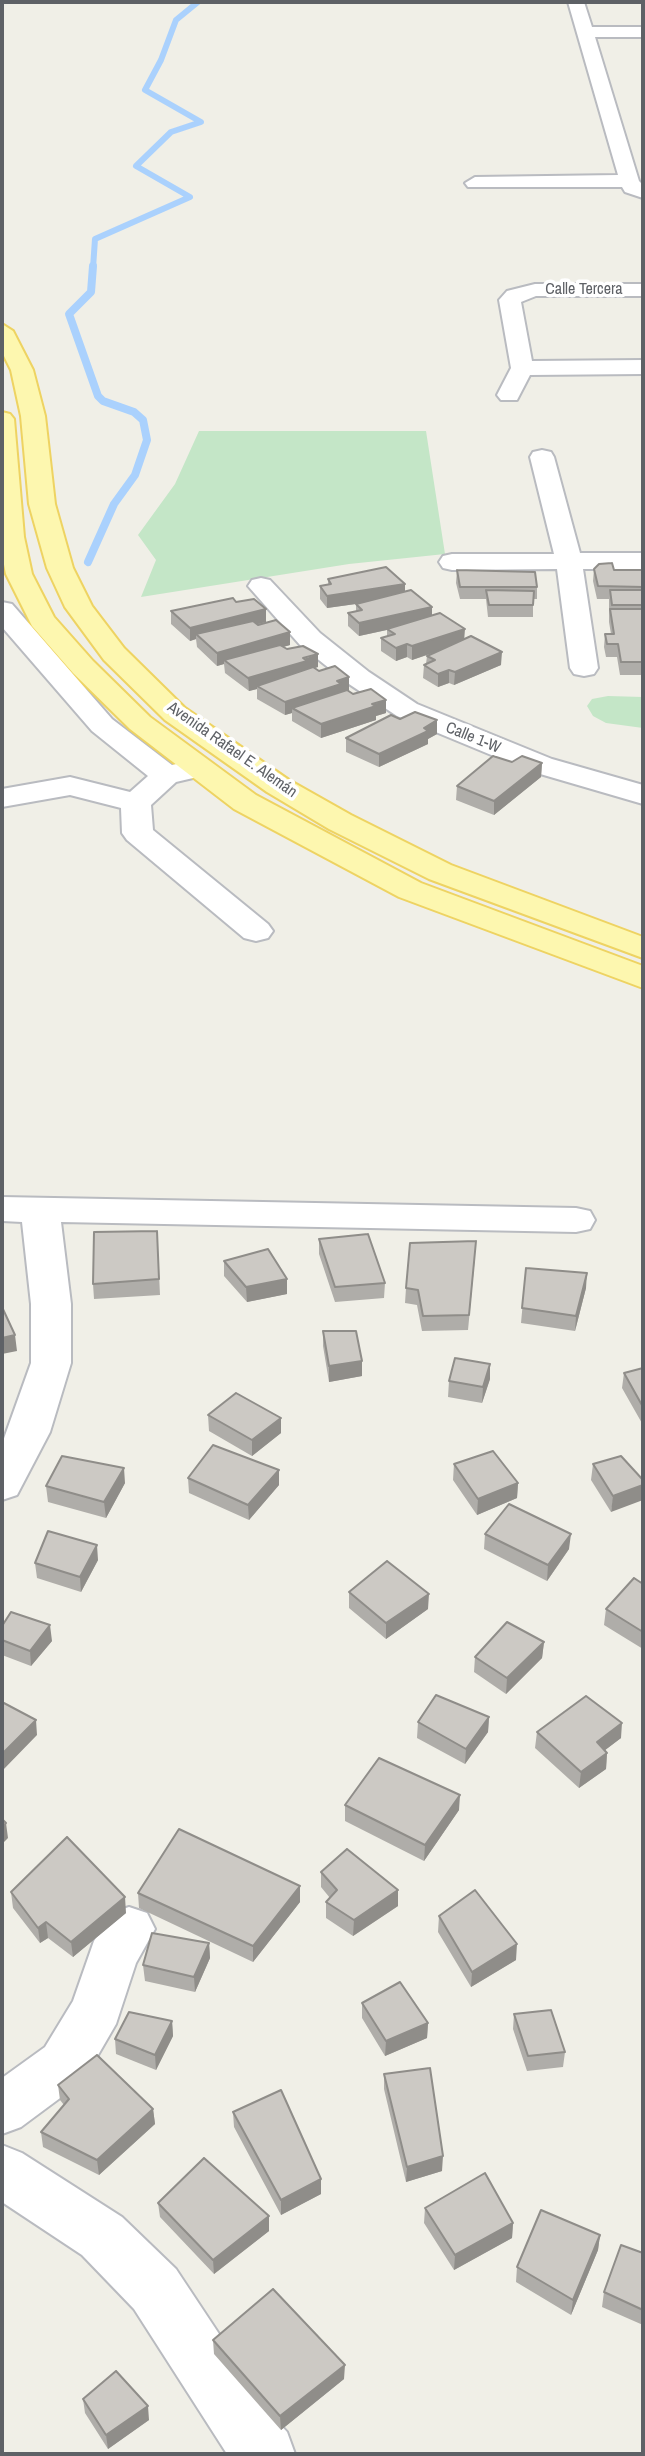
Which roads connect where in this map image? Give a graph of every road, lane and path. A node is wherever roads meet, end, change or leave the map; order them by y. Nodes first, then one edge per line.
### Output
1 (576, 2) edge
2 (585, 32) junction
3 (643, 32) edge
4 (475, 183) dead end
5 (636, 186) edge
6 (643, 290) edge
7 (2, 331) edge
8 (643, 367) edge
9 (522, 368) junction
10 (509, 395) dead end
11 (2, 419) edge
12 (542, 457) dead end
13 (569, 561) junction
14 (643, 561) edge
15 (452, 562) dead end
16 (261, 586) dead end
17 (2, 610) edge
18 (584, 668) dead end
19 (199, 768) junction
20 (166, 775) junction
21 (643, 795) edge
22 (2, 798) edge
23 (136, 803) junction
24 (256, 931) dead end
25 (643, 948) edge
26 (643, 978) edge
27 (21, 1210) edge
28 (576, 1220) dead end
29 (2, 1484) edge
30 (129, 1929) dead end
31 (2, 2109) edge
32 (2, 2171) edge
33 (265, 2454) edge

1 - 2 street
2 - 3 street
2 - 5 street
4 - 5 street
6 - 9 street, Calle Tercera
7 - 25 main road, Avenida Rafael E. Alemán
8 - 9 street
9 - 10 street
11 - 19 main road, Avenida Rafael E. Alemán
12 - 13 street
13 - 14 street
13 - 15 street
13 - 18 street
16 - 21 street, Calle 1-W
17 - 20 street
19 - 20 street
19 - 26 main road, Avenida Rafael E. Alemán
20 - 23 street
22 - 23 street
23 - 24 street
27 - 28 street
27 - 29 street
30 - 31 street
32 - 33 street

